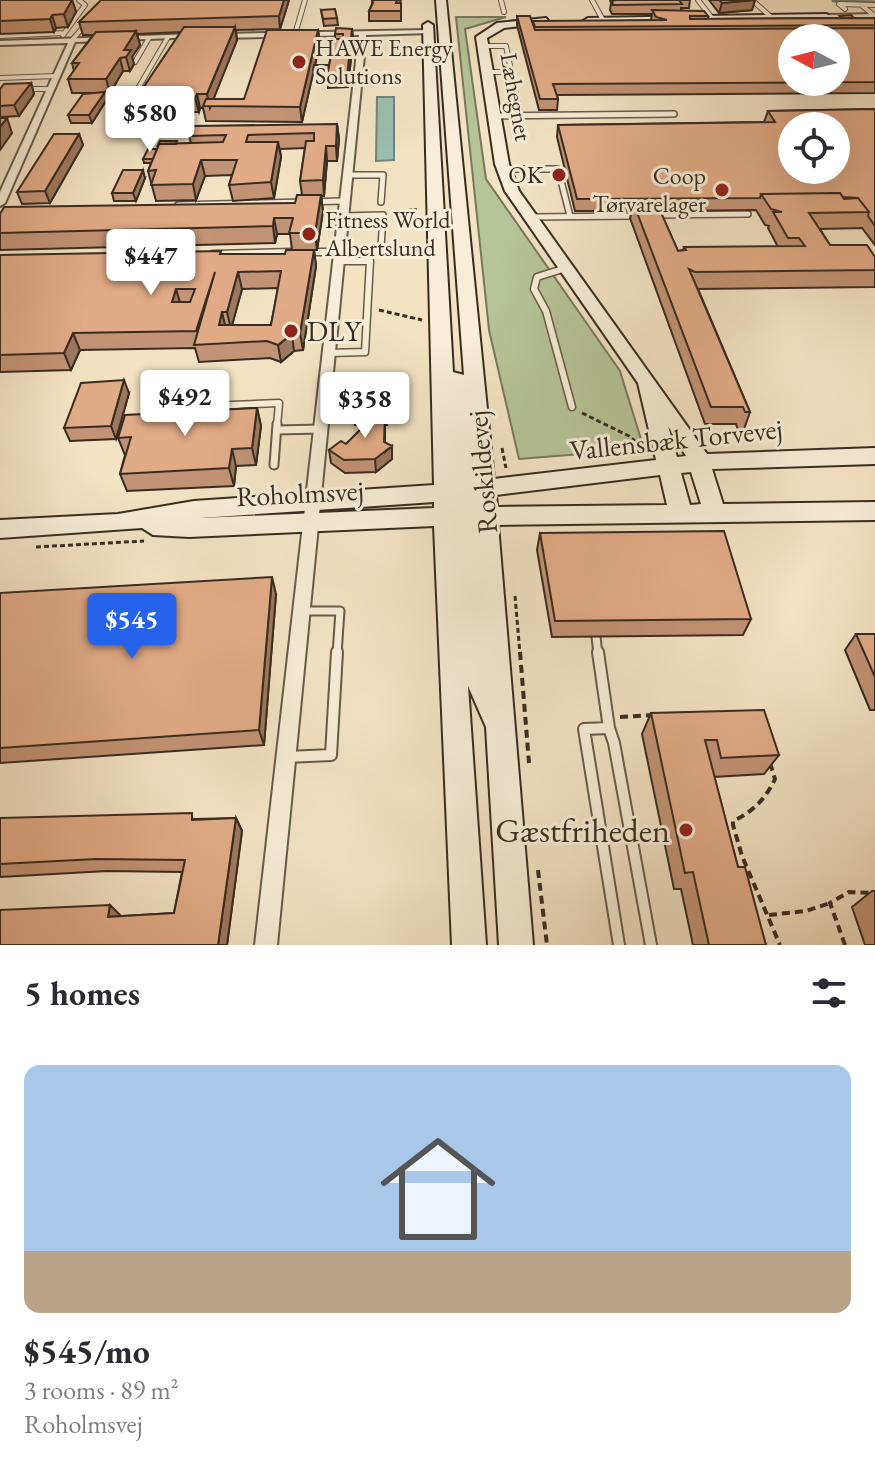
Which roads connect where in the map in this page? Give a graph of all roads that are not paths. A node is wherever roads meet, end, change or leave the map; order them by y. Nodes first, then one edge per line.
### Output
1 (79, 0) edge
2 (305, 0) edge
3 (427, 0) edge
4 (441, 0) edge
5 (501, 0) edge
6 (592, 0) edge
7 (698, 0) edge
8 (752, 0) edge
9 (816, 2) edge
10 (861, 5) junction
11 (875, 5) edge
12 (845, 9) dead end
13 (504, 12) dead end
14 (875, 16) edge
15 (771, 17) junction
16 (710, 18) junction
17 (603, 20) junction
18 (626, 20) junction
19 (826, 20) junction
20 (89, 21) edge
21 (574, 23) junction
22 (206, 30) edge
23 (428, 32) junction
24 (363, 33) junction
25 (295, 34) junction
26 (0, 36) edge
27 (62, 37) junction
28 (172, 37) junction
29 (149, 38) junction
30 (73, 39) junction
31 (0, 43) edge
32 (481, 46) junction
33 (135, 62) dead end
34 (485, 72) junction
35 (512, 72) junction
36 (56, 76) junction
37 (0, 78) edge
38 (51, 89) junction
39 (21, 90) edge
40 (674, 114) dead end
41 (493, 116) junction
42 (520, 116) junction
43 (188, 124) dead end
44 (504, 169) junction
45 (346, 175) junction
46 (381, 202) dead end
47 (166, 205) edge
48 (0, 206) edge
49 (10, 208) edge
50 (343, 208) junction
51 (748, 214) edge
52 (570, 216) junction
53 (531, 217) junction
54 (381, 249) road end
55 (200, 254) edge
56 (338, 256) junction
57 (568, 268) junction
58 (329, 353) junction
59 (645, 375) junction
60 (185, 407) dead end
61 (572, 407) road end
62 (321, 429) junction
63 (277, 430) junction
64 (875, 456) edge
65 (658, 461) junction
66 (700, 463) junction
67 (274, 465) dead end
68 (465, 504) junction
69 (875, 511) edge
70 (313, 512) junction
71 (715, 514) junction
72 (681, 515) junction
73 (0, 529) edge
74 (303, 611) junction
75 (596, 637) edge
76 (609, 728) junction
77 (287, 757) junction
78 (467, 872) junction
79 (266, 945) edge
80 (469, 945) edge
81 (477, 945) edge
82 (516, 945) edge
83 (619, 945) edge
84 (651, 945) edge

1 - 27 lane
2 - 25 lane
3 - 23 main road
4 - 68 main road, Roskildevej
5 - 13 lane
6 - 17 lane
7 - 16 lane
8 - 15 lane
9 - 19 main road
10 - 11 lane
10 - 12 lane
10 - 14 lane
14 - 19 street
15 - 16 main road, Læhegnet
15 - 19 main road, Læhegnet
16 - 18 main road, Læhegnet
16 - 19 lane
17 - 18 main road, Læhegnet
17 - 21 main road, Læhegnet
18 - 21 lane
20 - 30 lane
21 - 32 main road, Læhegnet
22 - 28 lane
23 - 24 street
23 - 68 main road
24 - 25 street
24 - 45 street
25 - 28 street
26 - 27 lane
27 - 30 street
27 - 31 street
28 - 29 street
28 - 43 lane
29 - 30 street
29 - 33 lane
30 - 36 street
32 - 34 main road, Læhegnet
32 - 35 lane
34 - 35 lane
34 - 41 main road, Læhegnet
35 - 42 lane
36 - 37 lane
36 - 38 street
38 - 39 lane
38 - 48 street
40 - 42 lane
41 - 42 lane
41 - 44 main road, Læhegnet
44 - 52 lane
44 - 53 main road, Læhegnet
45 - 46 lane
45 - 50 street
47 - 50 lane
48 - 49 lane
50 - 54 lane
50 - 56 street
51 - 52 lane
52 - 53 lane
53 - 57 main road, Læhegnet
55 - 56 lane
56 - 58 street
56 - 58 lane
57 - 59 main road, Læhegnet
57 - 61 lane
58 - 62 street
59 - 65 main road, Læhegnet
59 - 66 main road, Læhegnet
60 - 63 lane
62 - 63 lane
62 - 70 street
63 - 67 lane
64 - 66 main road, Vallensbæk Torvevej
65 - 66 main road, Vallensbæk Torvevej
65 - 68 main road, Vallensbæk Torvevej
65 - 72 main road, Læhegnet
66 - 71 main road, Læhegnet
68 - 70 main road, Roholmsvej
68 - 72 main road
68 - 78 main road, Roskildevej
68 - 82 main road
69 - 71 main road
70 - 73 main road, Roholmsvej
70 - 74 street
71 - 72 main road
74 - 77 street
74 - 77 lane
75 - 76 lane
76 - 83 lane
76 - 84 lane
77 - 79 street
78 - 80 main road, Roskildevej
78 - 81 main road

